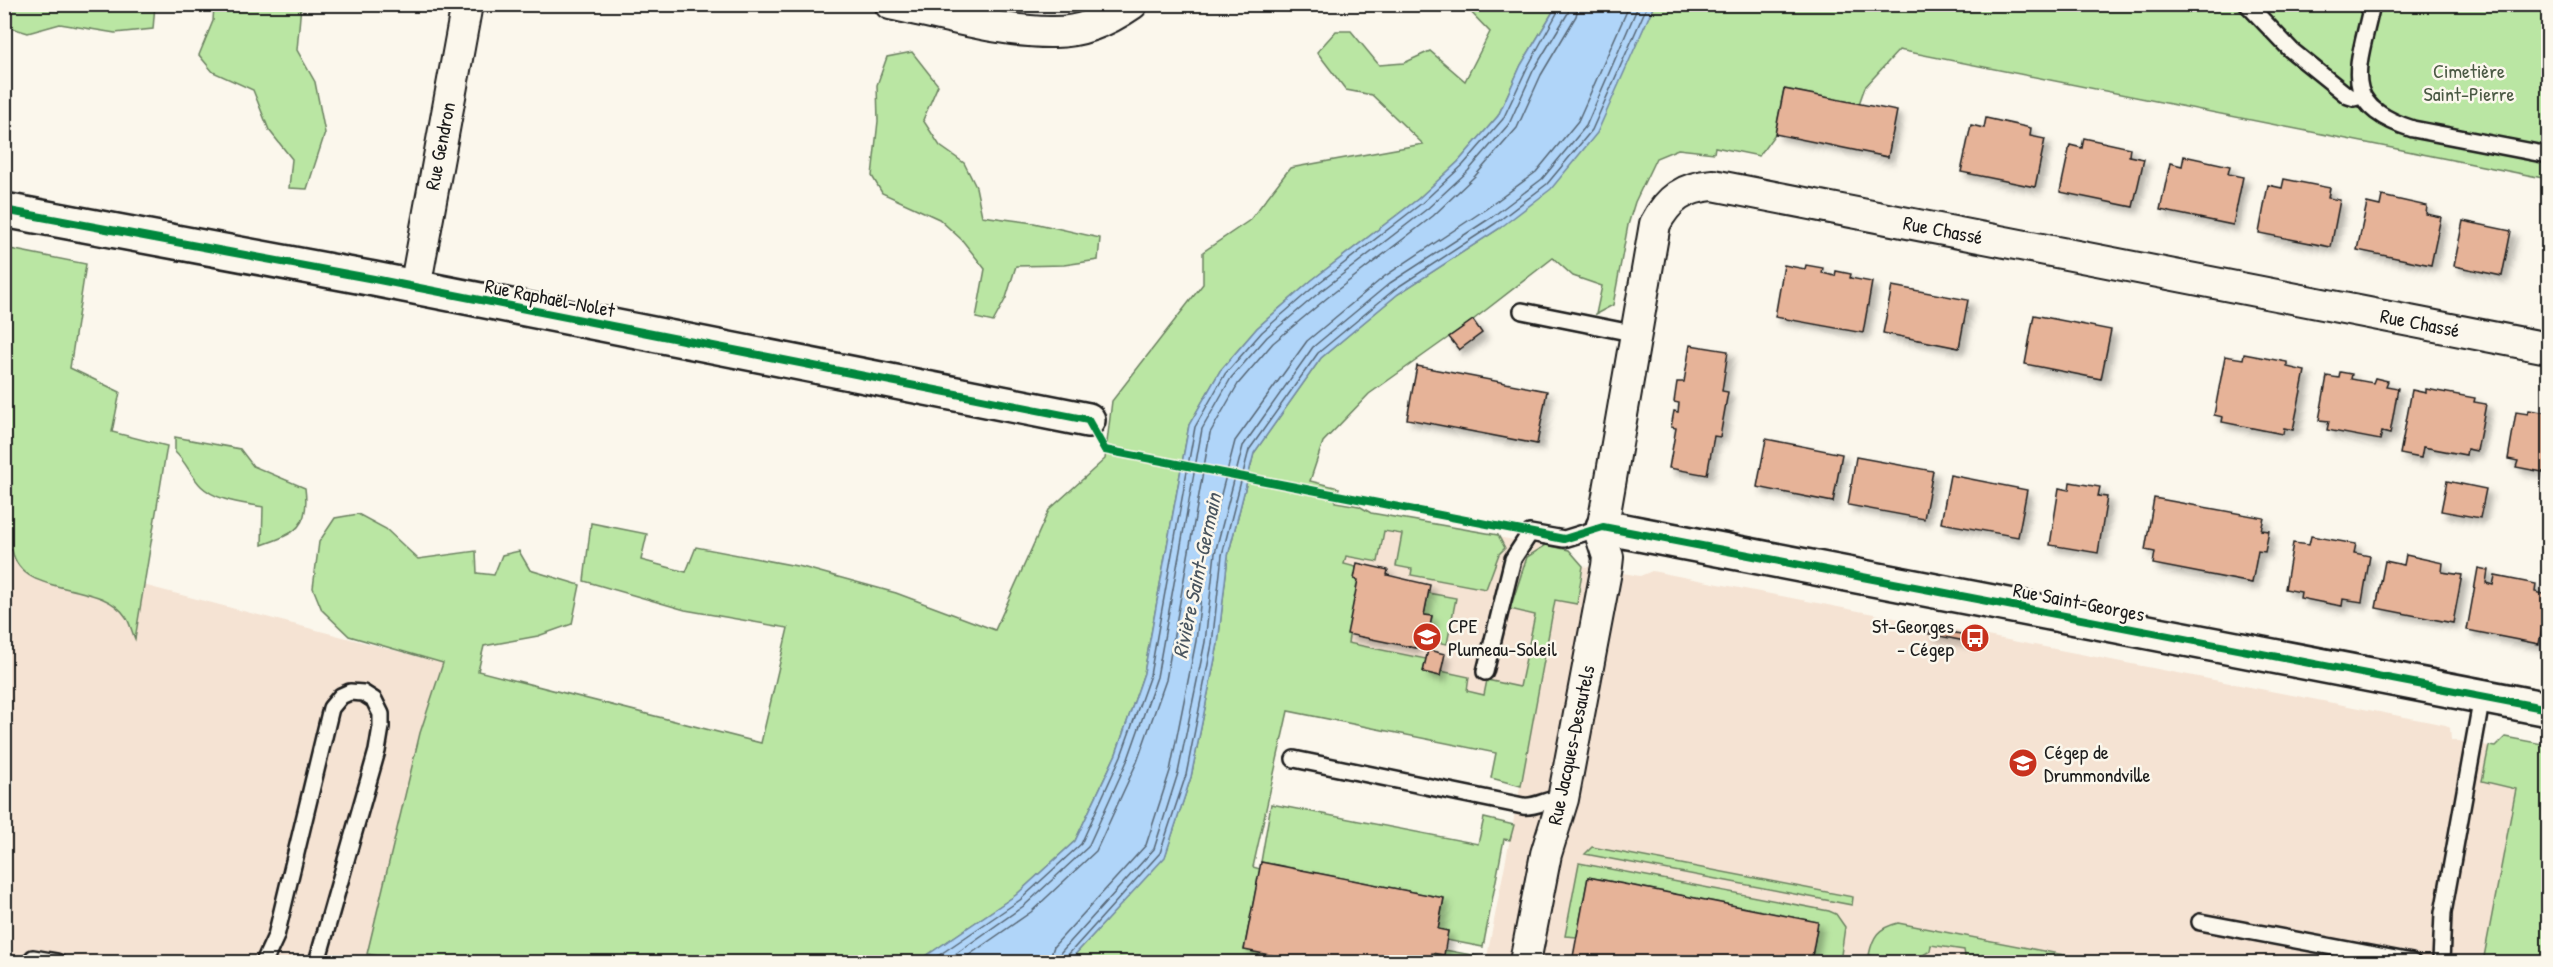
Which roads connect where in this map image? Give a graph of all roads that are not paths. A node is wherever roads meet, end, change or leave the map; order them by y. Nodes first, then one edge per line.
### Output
1 (467, 4) edge
2 (890, 4) edge
3 (1132, 4) edge
4 (2247, 4) edge
5 (2372, 4) edge
6 (2362, 96) junction
7 (2548, 155) edge
8 (4, 210) edge
9 (415, 288) junction
10 (1522, 311) dead end
11 (1637, 334) junction
12 (2548, 348) edge
13 (1088, 420) dead end
14 (1603, 527) junction
15 (1485, 672) dead end
16 (2482, 697) junction
17 (2548, 709) edge
18 (1294, 759) dead end
19 (1563, 799) junction
20 (2200, 922) dead end
21 (33, 958) dead end
22 (57, 963) edge
23 (264, 963) edge
24 (317, 963) edge
25 (1525, 963) edge
26 (2412, 963) edge
27 (2441, 963) edge

1 - 9 street, Rue Gendron
2 - 3 street
4 - 6 lane
5 - 6 lane
6 - 7 lane
8 - 9 street, Rue Raphaël-Nolet
9 - 13 street, Rue Raphaël-Nolet
10 - 11 lane
11 - 12 street, Rue Chassé
11 - 14 street, Rue Chassé
14 - 15 lane
14 - 16 street, Rue Saint-Georges
14 - 19 street, Rue Jacques-Desautels
16 - 17 street, Rue Saint-Georges
16 - 27 lane
18 - 19 lane
19 - 25 street, Rue Jacques-Desautels
20 - 26 lane
21 - 22 lane
23 - 24 lane

